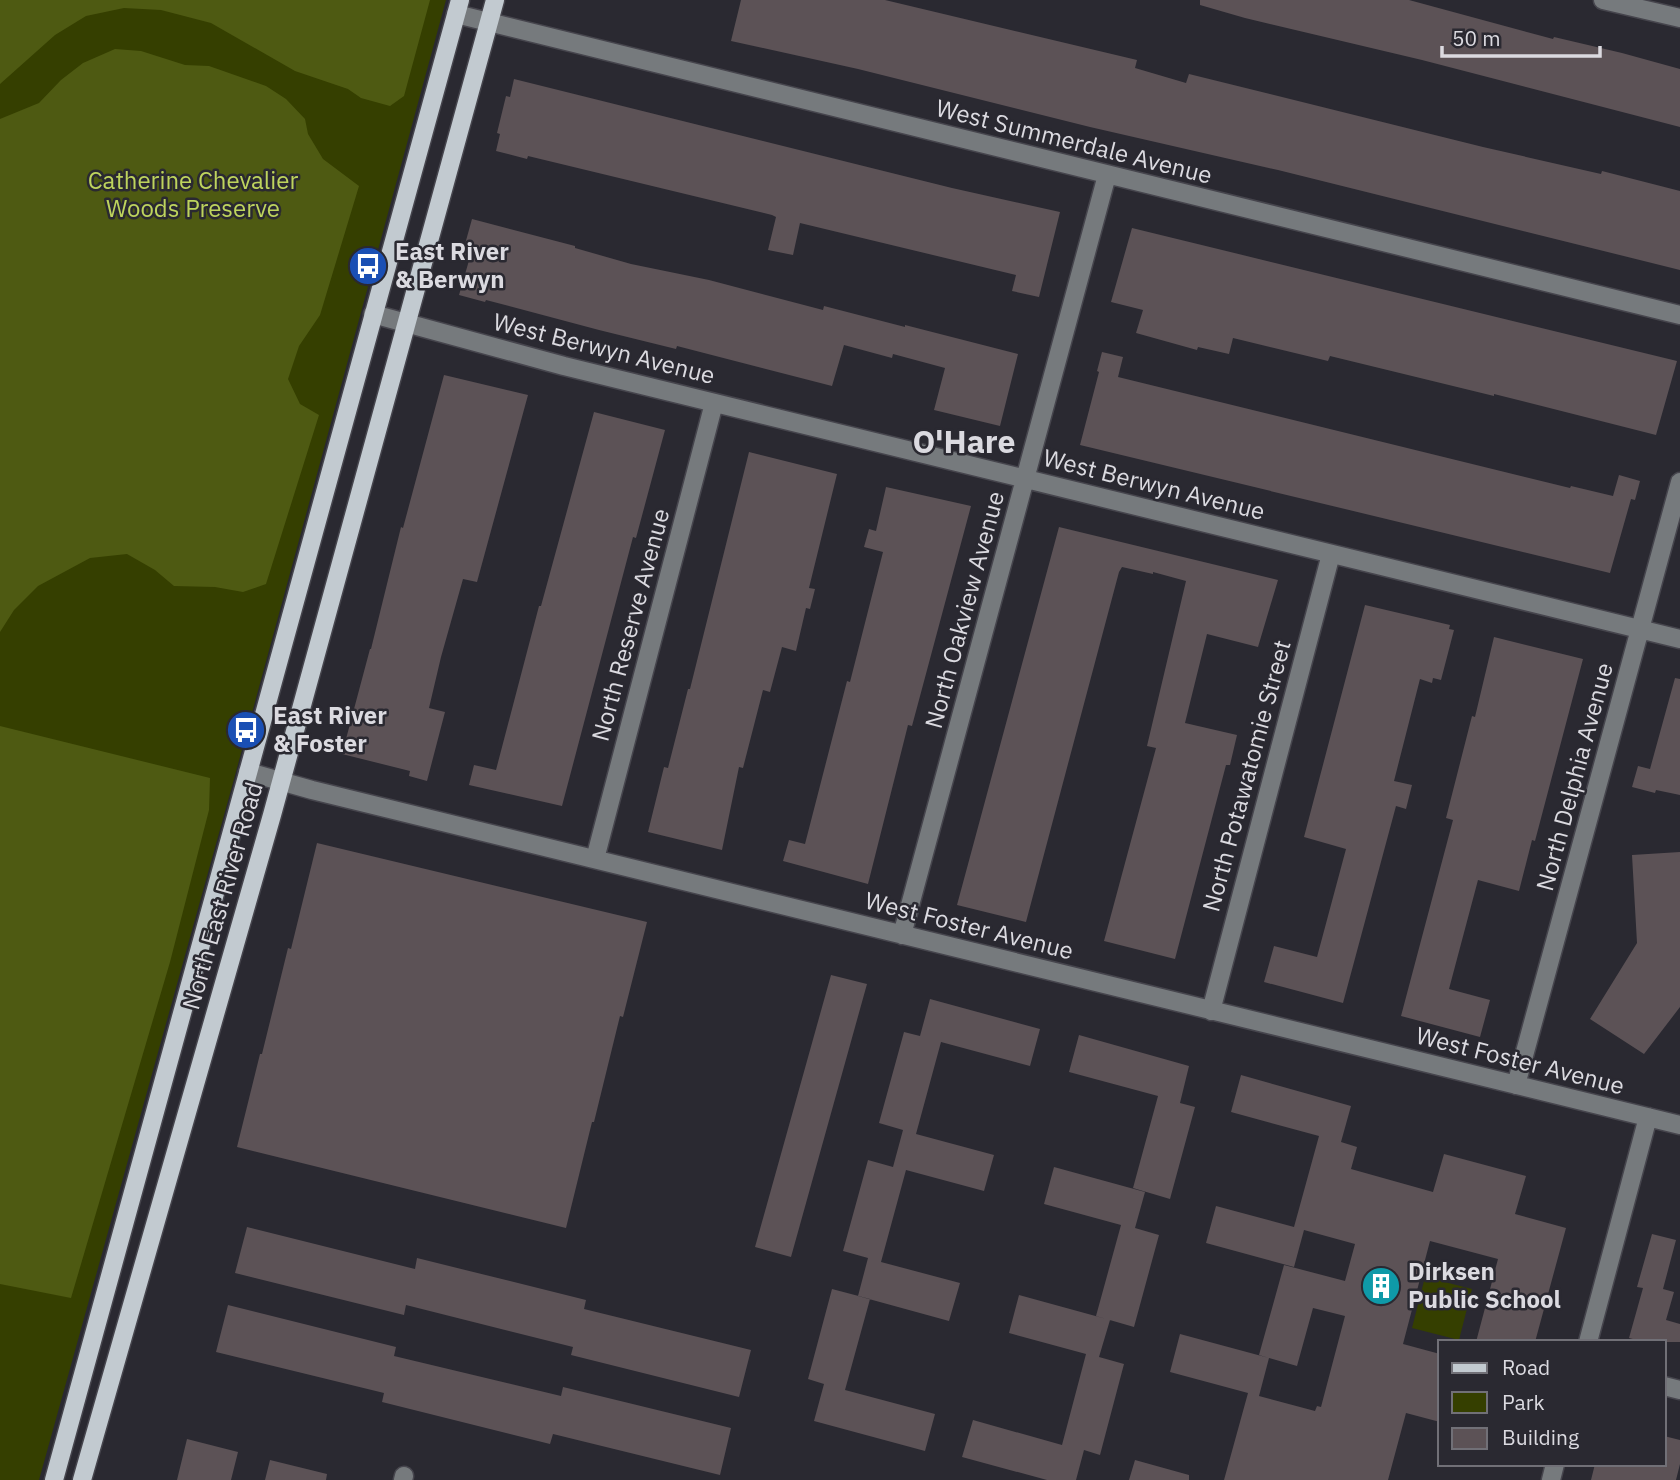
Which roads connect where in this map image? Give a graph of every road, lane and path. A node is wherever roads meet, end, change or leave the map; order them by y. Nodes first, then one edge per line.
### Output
1 (495, 0) edge
2 (1603, 0) edge
3 (458, 7) edge
4 (1680, 18) edge
5 (489, 22) junction
6 (1107, 176) junction
7 (373, 314) junction
8 (1680, 315) edge
9 (407, 323) junction
10 (714, 403) junction
11 (1026, 479) junction
12 (1680, 482) edge
13 (1331, 554) junction
14 (1640, 629) junction
15 (1680, 639) edge
16 (247, 772) junction
17 (281, 782) junction
18 (595, 859) junction
19 (902, 935) junction
20 (1212, 1011) junction
21 (1517, 1085) junction
22 (1648, 1117) junction
23 (1680, 1125) edge
24 (1589, 1340) edge
25 (54, 1480) edge
26 (82, 1480) edge

1 - 5 main road, North East River Road
2 - 4 street
3 - 5 street, West Summerdale Avenue
3 - 7 main road, North East River Road
5 - 6 street, West Summerdale Avenue
5 - 9 main road, North East River Road
6 - 8 street, West Summerdale Avenue
6 - 11 street, North Oakview Avenue
7 - 9 street, West Berwyn Avenue
7 - 16 main road, North East River Road
9 - 10 street, West Berwyn Avenue
9 - 17 main road, North East River Road
10 - 11 street, West Berwyn Avenue
10 - 18 street, North Reserve Avenue
11 - 13 street, West Berwyn Avenue
11 - 19 street, North Oakview Avenue
12 - 14 street, North Delphia Avenue
13 - 14 street, West Berwyn Avenue
13 - 20 street, North Potawatomie Street
14 - 15 street, West Berwyn Avenue
14 - 21 street, North Delphia Avenue
16 - 17 street, West Foster Avenue
16 - 25 main road, North East River Road
17 - 18 street, West Foster Avenue
17 - 26 main road, North East River Road
18 - 19 street, West Foster Avenue
19 - 20 street, West Foster Avenue
20 - 21 street, West Foster Avenue
21 - 22 street, West Foster Avenue
22 - 23 street, West Foster Avenue
22 - 24 street

